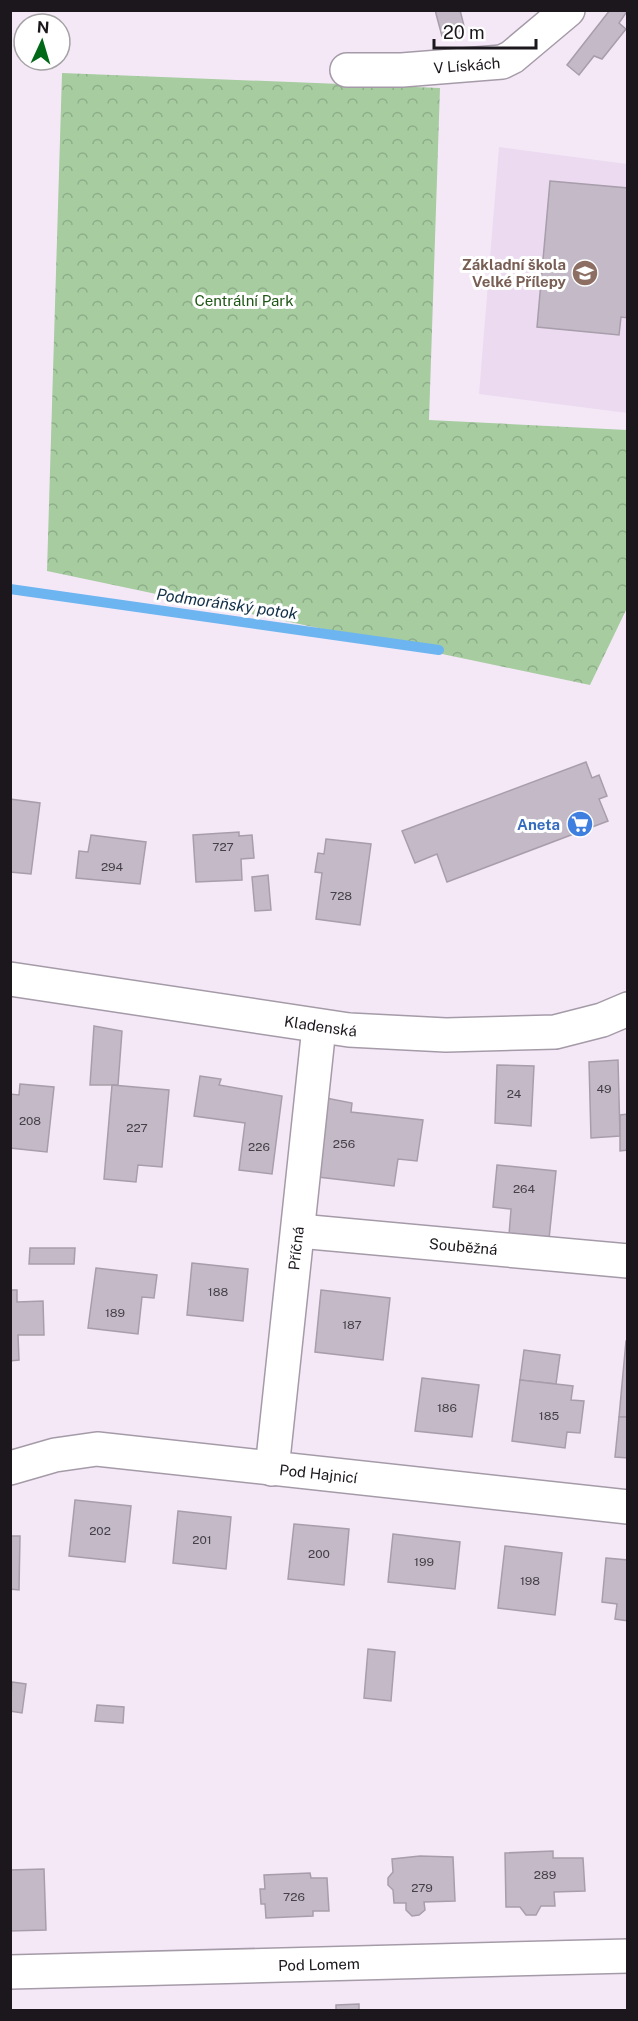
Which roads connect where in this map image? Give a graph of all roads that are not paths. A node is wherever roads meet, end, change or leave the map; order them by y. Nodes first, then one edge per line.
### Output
1 (568, 10) edge
2 (347, 70) dead end
3 (10, 979) edge
4 (627, 1010) edge
5 (319, 1027) junction
6 (299, 1231) junction
7 (627, 1261) edge
8 (10, 1468) edge
9 (272, 1469) junction
10 (627, 1507) edge
11 (627, 1956) edge
12 (10, 1972) edge

1 - 2 street, V Lískách
3 - 5 street, Kladenská
4 - 5 street, Kladenská
5 - 6 street, Příčná
6 - 7 street, Souběžná
6 - 9 street, Příčná
8 - 9 street, Pod Hajnicí
9 - 10 street, Pod Hajnicí
11 - 12 street, Pod Lomem

